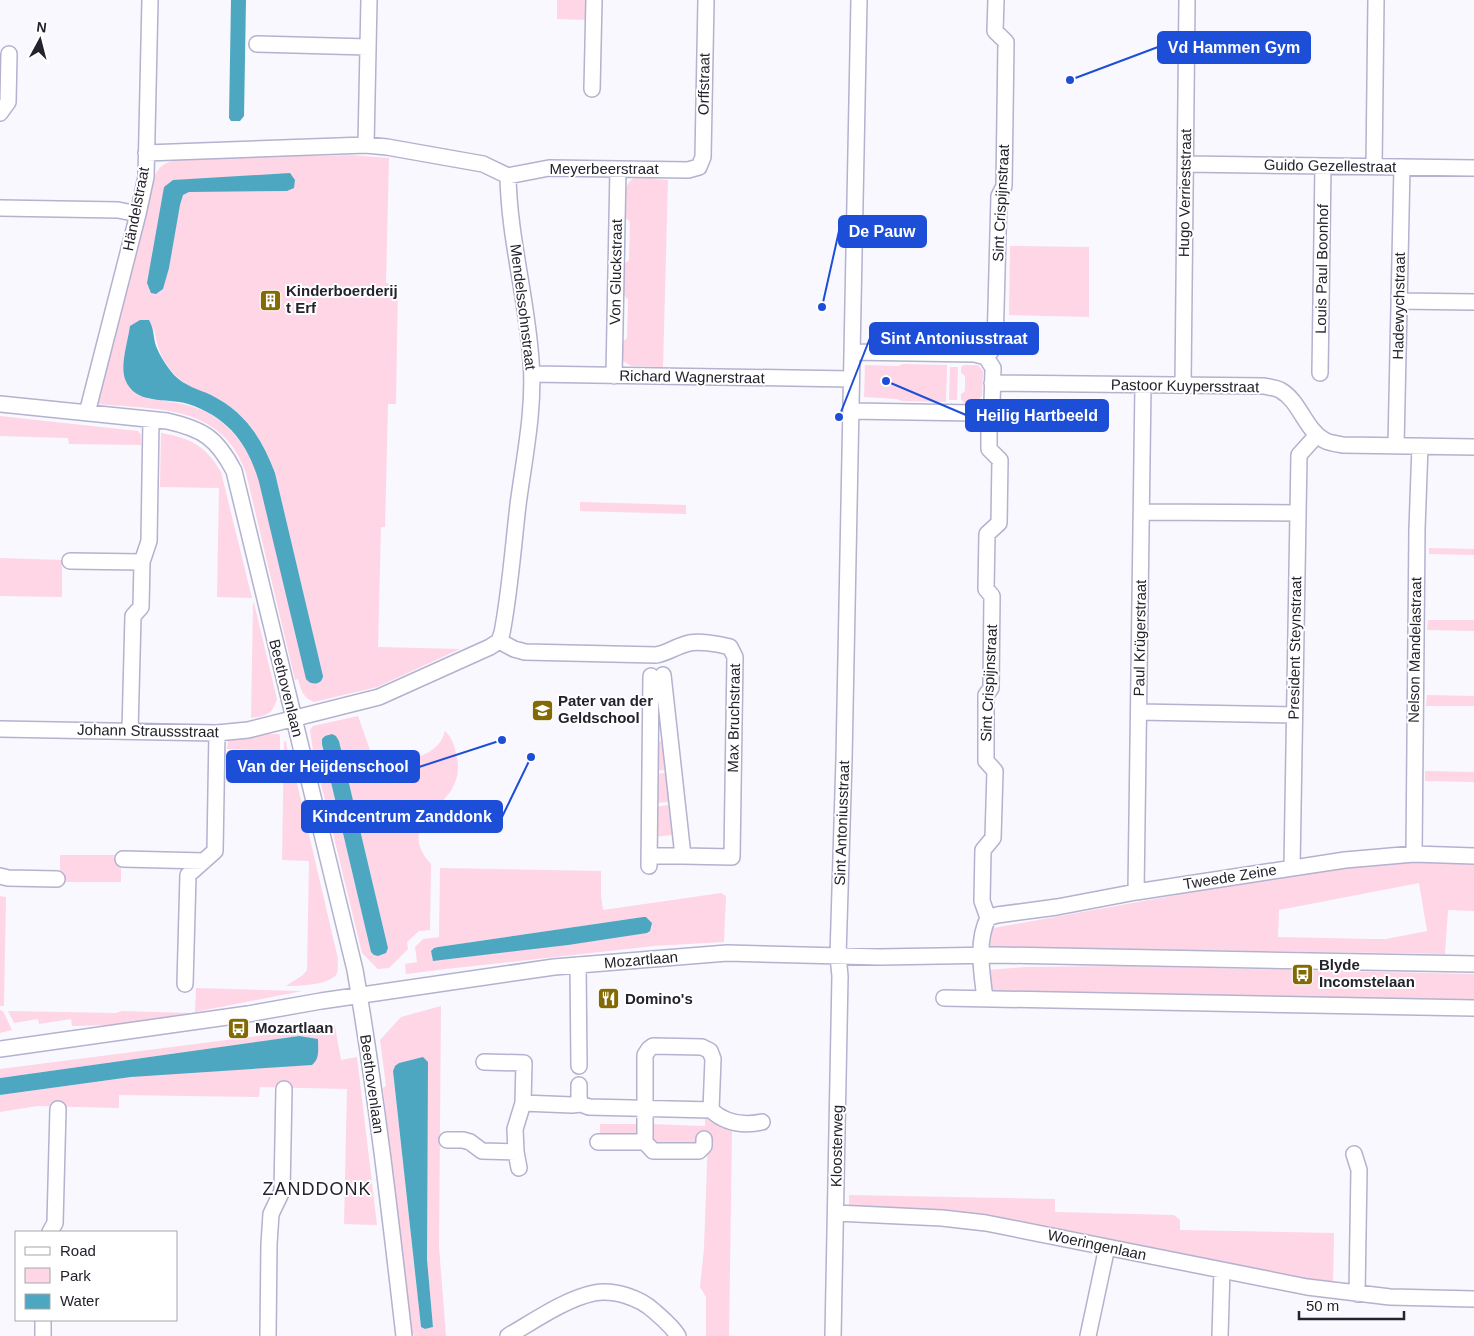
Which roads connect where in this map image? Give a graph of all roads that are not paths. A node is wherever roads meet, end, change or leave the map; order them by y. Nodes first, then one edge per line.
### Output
1 (150, 0) edge
2 (369, 0) edge
3 (594, 0) edge
4 (706, 0) edge
5 (859, 0) edge
6 (996, 0) edge
7 (1187, 0) edge
8 (1376, 0) edge
9 (257, 44) dead end
10 (368, 47) junction
11 (9, 54) dead end
12 (592, 90) dead end
13 (0, 113) edge
14 (366, 145) junction
15 (146, 154) junction
16 (1186, 164) junction
17 (1323, 166) junction
18 (1374, 166) junction
19 (699, 167) joint
20 (1402, 167) junction
21 (1474, 168) edge
22 (618, 169) junction
23 (508, 176) junction
24 (0, 208) edge
25 (138, 214) junction
26 (1399, 301) junction
27 (1474, 302) edge
28 (852, 352) junction
29 (986, 357) junction
30 (1320, 372) dead end
31 (532, 374) junction
32 (614, 376) junction
33 (851, 379) junction
34 (992, 383) junction
35 (1143, 385) junction
36 (1183, 385) junction
37 (0, 404) edge
38 (989, 408) junction
39 (851, 411) junction
40 (87, 413) junction
41 (151, 420) junction
42 (1317, 435) junction
43 (1396, 446) junction
44 (1420, 446) junction
45 (1474, 447) edge
46 (1142, 512) junction
47 (1297, 513) junction
48 (70, 561) dead end
49 (142, 562) junction
50 (499, 641) junction
51 (666, 702) junction
52 (651, 703) junction
53 (1139, 712) junction
54 (1294, 715) junction
55 (294, 718) junction
56 (0, 729) edge
57 (130, 731) junction
58 (217, 733) junction
59 (1414, 854) junction
60 (684, 856) junction
61 (1474, 856) edge
62 (123, 860) dead end
63 (204, 861) junction
64 (1292, 867) junction
65 (0, 876) edge
66 (57, 878) dead end
67 (1136, 892) junction
68 (988, 918) junction
69 (838, 956) junction
70 (981, 956) junction
71 (1474, 964) edge
72 (578, 965) junction
73 (185, 984) dead end
74 (359, 996) junction
75 (944, 998) dead end
76 (985, 999) junction
77 (1474, 1008) edge
78 (0, 1049) edge
79 (484, 1062) dead end
80 (579, 1066) dead end
81 (579, 1085) dead end
82 (284, 1089) dead end
83 (524, 1104) junction
84 (581, 1104) junction
85 (58, 1108) dead end
86 (645, 1108) junction
87 (711, 1110) junction
88 (762, 1122) dead end
89 (704, 1139) dead end
90 (447, 1140) dead end
91 (598, 1142) dead end
92 (645, 1142) junction
93 (516, 1152) junction
94 (1354, 1154) dead end
95 (519, 1168) dead end
96 (836, 1213) junction
97 (51, 1231) edge
98 (1107, 1247) junction
99 (1222, 1270) junction
100 (1357, 1294) junction
101 (1474, 1299) edge
102 (43, 1321) edge
103 (42, 1336) edge
104 (268, 1336) edge
105 (404, 1336) edge
106 (508, 1336) edge
107 (678, 1336) edge
108 (833, 1336) edge
109 (1088, 1336) edge
110 (1220, 1336) edge

1 - 15 street, Händelstraat
2 - 10 street
3 - 12 street
4 - 19 street, Orffstraat
5 - 28 street, Sint Antoniusstraat
6 - 29 street, Sint Crispijnstraat
7 - 16 street, Hugo Verrieststraat
8 - 18 street
9 - 10 street
10 - 14 street
11 - 13 street
14 - 15 street
14 - 23 street
15 - 25 street, Händelstraat
16 - 17 street, Guido Gezellestraat
16 - 36 street, Hugo Verrieststraat
17 - 18 street, Guido Gezellestraat
17 - 30 street, Louis Paul Boonhof
18 - 20 street, Guido Gezellestraat
19 - 22 street, Meyerbeerstraat
20 - 21 street, Guido Gezellestraat
20 - 26 street, Hadewychstraat
22 - 23 street, Meyerbeerstraat
22 - 32 street, Von Gluckstraat
23 - 31 street, Mendelssohnstraat
24 - 25 street
25 - 40 street, Händelstraat
26 - 27 street
26 - 43 street, Hadewychstraat
28 - 29 street
28 - 33 street, Sint Antoniusstraat
29 - 34 street, Sint Crispijnstraat
31 - 32 street, Richard Wagnerstraat
31 - 50 street, Mendelssohnstraat
32 - 33 street, Richard Wagnerstraat
33 - 39 street, Sint Antoniusstraat
34 - 35 street, Pastoor Kuypersstraat
34 - 38 street, Sint Crispijnstraat
35 - 36 street, Pastoor Kuypersstraat
35 - 46 street, Paul Krügerstraat
36 - 42 street, Pastoor Kuypersstraat
37 - 40 street, Beethovenlaan
38 - 39 street
38 - 68 street, Sint Crispijnstraat
39 - 69 street, Sint Antoniusstraat
40 - 41 street, Beethovenlaan
41 - 49 street
41 - 55 street, Beethovenlaan
42 - 43 street, Pastoor Kuypersstraat
42 - 47 street, President Steynstraat
43 - 44 street, Pastoor Kuypersstraat
44 - 45 street, Pastoor Kuypersstraat
44 - 59 street, Nelson Mandelastraat
46 - 47 street
46 - 53 street, Paul Krügerstraat
47 - 54 street, President Steynstraat
48 - 49 street
49 - 57 street
50 - 55 street
50 - 60 street, Max Bruchstraat
51 - 52 street
51 - 52 street, Max Bruchstraat
51 - 60 street, Max Bruchstraat
52 - 60 street, Max Bruchstraat
53 - 54 street
53 - 67 street, Paul Krügerstraat
54 - 64 street, President Steynstraat
55 - 58 street, Johann Straussstraat
55 - 74 street, Beethovenlaan
56 - 57 street, Johann Straussstraat
57 - 58 street, Johann Straussstraat
58 - 63 street
59 - 61 street, Tweede Zeine
59 - 64 street, Tweede Zeine
62 - 63 street
63 - 73 street
64 - 67 street, Tweede Zeine
65 - 66 street
67 - 68 street, Tweede Zeine
68 - 70 street, Sint Crispijnstraat
69 - 70 street
69 - 72 street, Mozartlaan
69 - 96 street, Kloosterweg
70 - 71 street
70 - 76 street
72 - 74 street, Mozartlaan
72 - 80 street
74 - 78 street, Mozartlaan
74 - 105 street, Beethovenlaan
75 - 76 street
76 - 77 street
79 - 83 street
81 - 84 street
82 - 104 street
83 - 84 street
83 - 93 street
84 - 86 street
85 - 97 street
86 - 87 street
86 - 87 street
86 - 92 street
87 - 88 street
89 - 92 street
90 - 93 street
91 - 92 street
93 - 95 street
94 - 100 street
96 - 98 street, Woeringenlaan
96 - 108 street, Kloosterweg
98 - 99 street, Woeringenlaan
98 - 109 street
99 - 100 street, Woeringenlaan
99 - 110 street
100 - 101 street, Woeringenlaan
102 - 103 street
106 - 107 street

